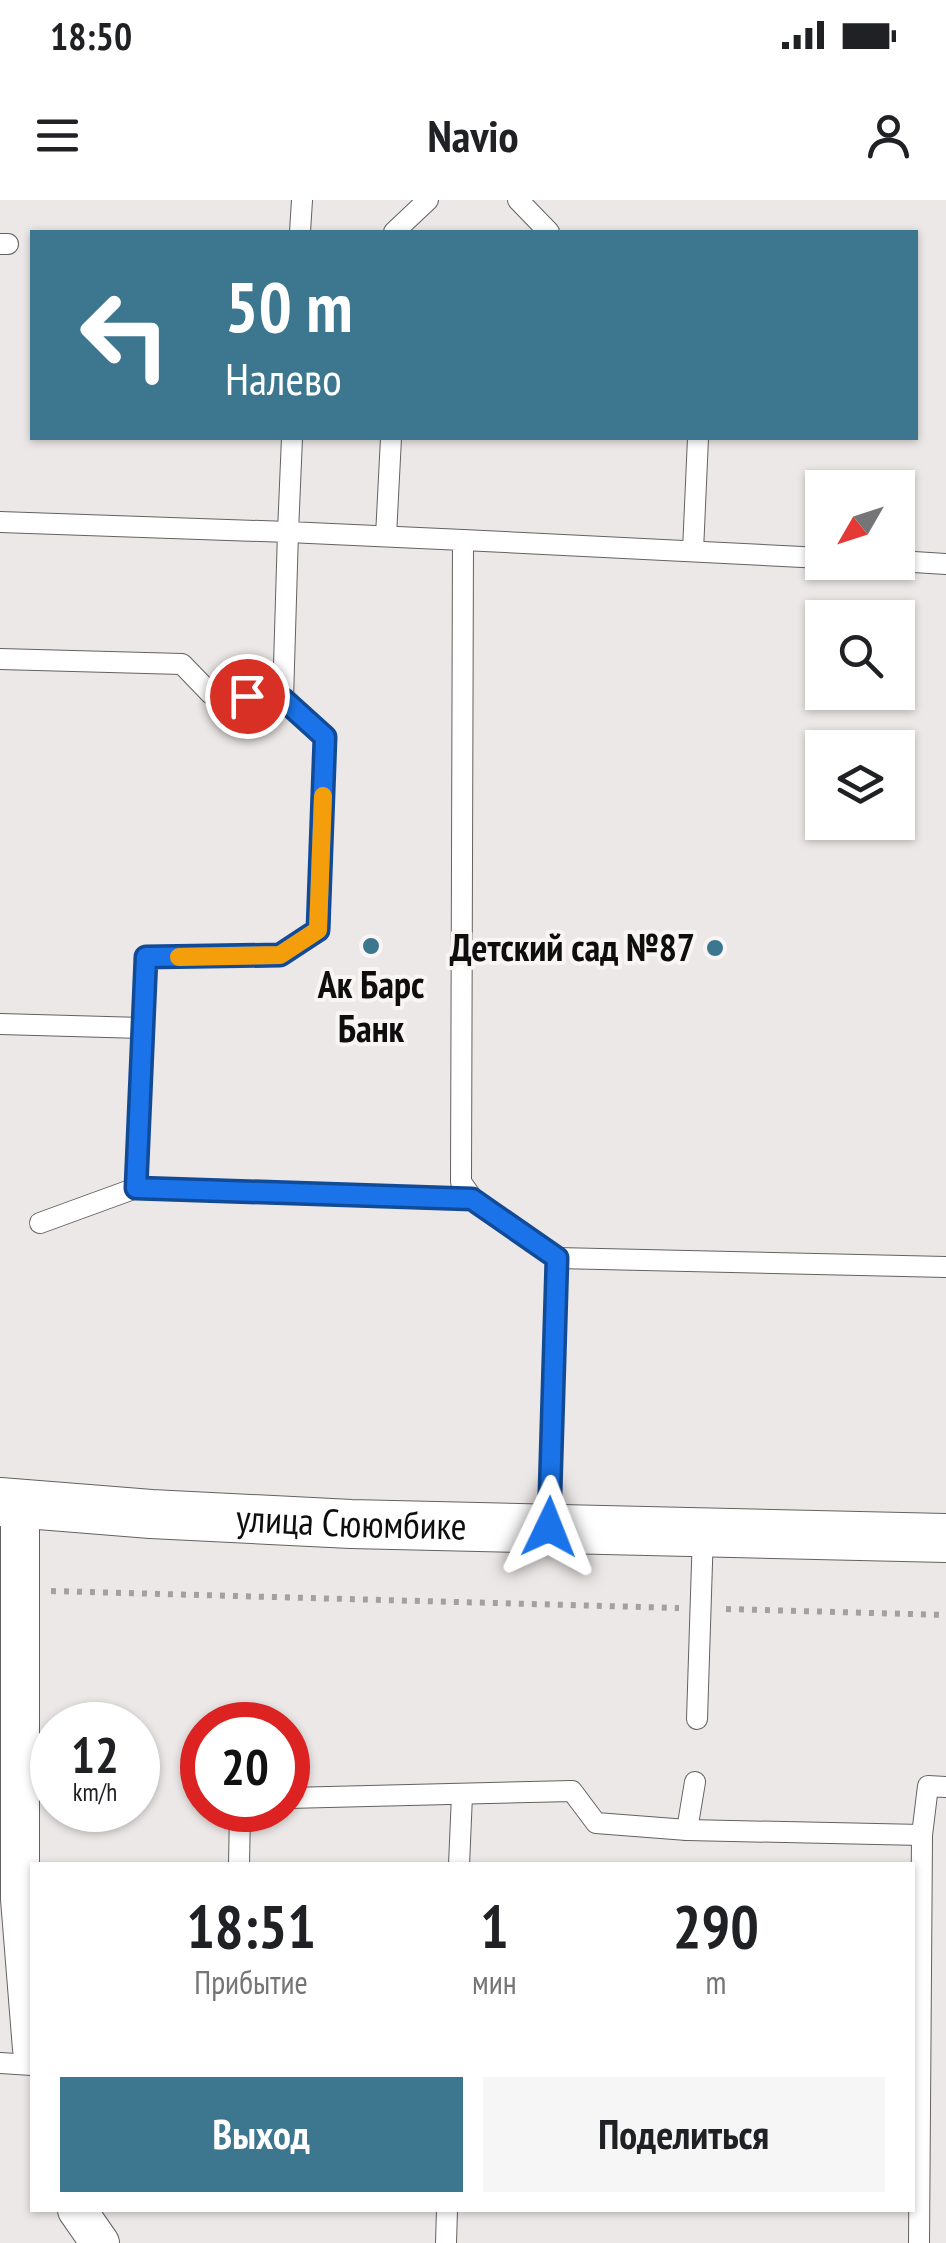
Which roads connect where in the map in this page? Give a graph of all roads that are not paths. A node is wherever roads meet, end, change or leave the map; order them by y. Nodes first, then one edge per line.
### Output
1 (302, 200) edge
2 (428, 200) edge
3 (518, 200) edge
4 (300, 230) edge
5 (396, 230) edge
6 (547, 230) edge
7 (292, 440) edge
8 (391, 440) edge
9 (698, 440) edge
10 (0, 522) edge
11 (288, 532) junction
12 (386, 536) junction
13 (463, 540) junction
14 (693, 552) junction
15 (805, 557) edge
16 (915, 563) edge
17 (946, 564) edge
18 (0, 659) edge
19 (283, 699) junction
20 (0, 1024) edge
21 (142, 1028) junction
22 (136, 1188) junction
23 (472, 1199) junction
24 (40, 1224) dead end
25 (557, 1258) junction
26 (946, 1267) edge
27 (10, 1503) edge
28 (549, 1527) junction
29 (703, 1532) junction
30 (946, 1538) edge
31 (697, 1719) dead end
32 (694, 1782) dead end
33 (946, 1787) edge
34 (462, 1796) junction
35 (310, 1798) edge
36 (687, 1830) junction
37 (239, 1832) edge
38 (922, 1836) junction
39 (238, 1862) edge
40 (459, 1862) edge
41 (26, 1899) edge
42 (30, 2038) edge
43 (916, 2060) edge
44 (0, 2063) edge
45 (30, 2065) edge
46 (79, 2212) edge
47 (446, 2212) edge
48 (100, 2243) edge
49 (446, 2243) edge
50 (918, 2243) edge

1 - 4 lane
2 - 5 lane
3 - 6 lane
7 - 11 lane
8 - 12 lane
9 - 14 lane
10 - 11 lane
11 - 12 lane
11 - 19 lane
12 - 13 lane
13 - 14 lane
13 - 23 lane
14 - 15 lane
16 - 17 lane
18 - 19 lane
19 - 21 lane
20 - 21 lane
21 - 22 lane
22 - 23 lane
22 - 24 lane
23 - 25 lane
25 - 26 lane
25 - 28 lane
27 - 28 street, улица Сююмбике
27 - 41 street
28 - 29 street, улица Сююмбике
29 - 30 street, улица Сююмбике
29 - 31 lane
32 - 36 lane
33 - 38 lane
34 - 35 lane
34 - 36 lane
34 - 40 lane
36 - 38 lane
37 - 39 lane
38 - 43 lane
41 - 42 street
43 - 50 lane
44 - 45 lane
46 - 48 street
47 - 49 lane

